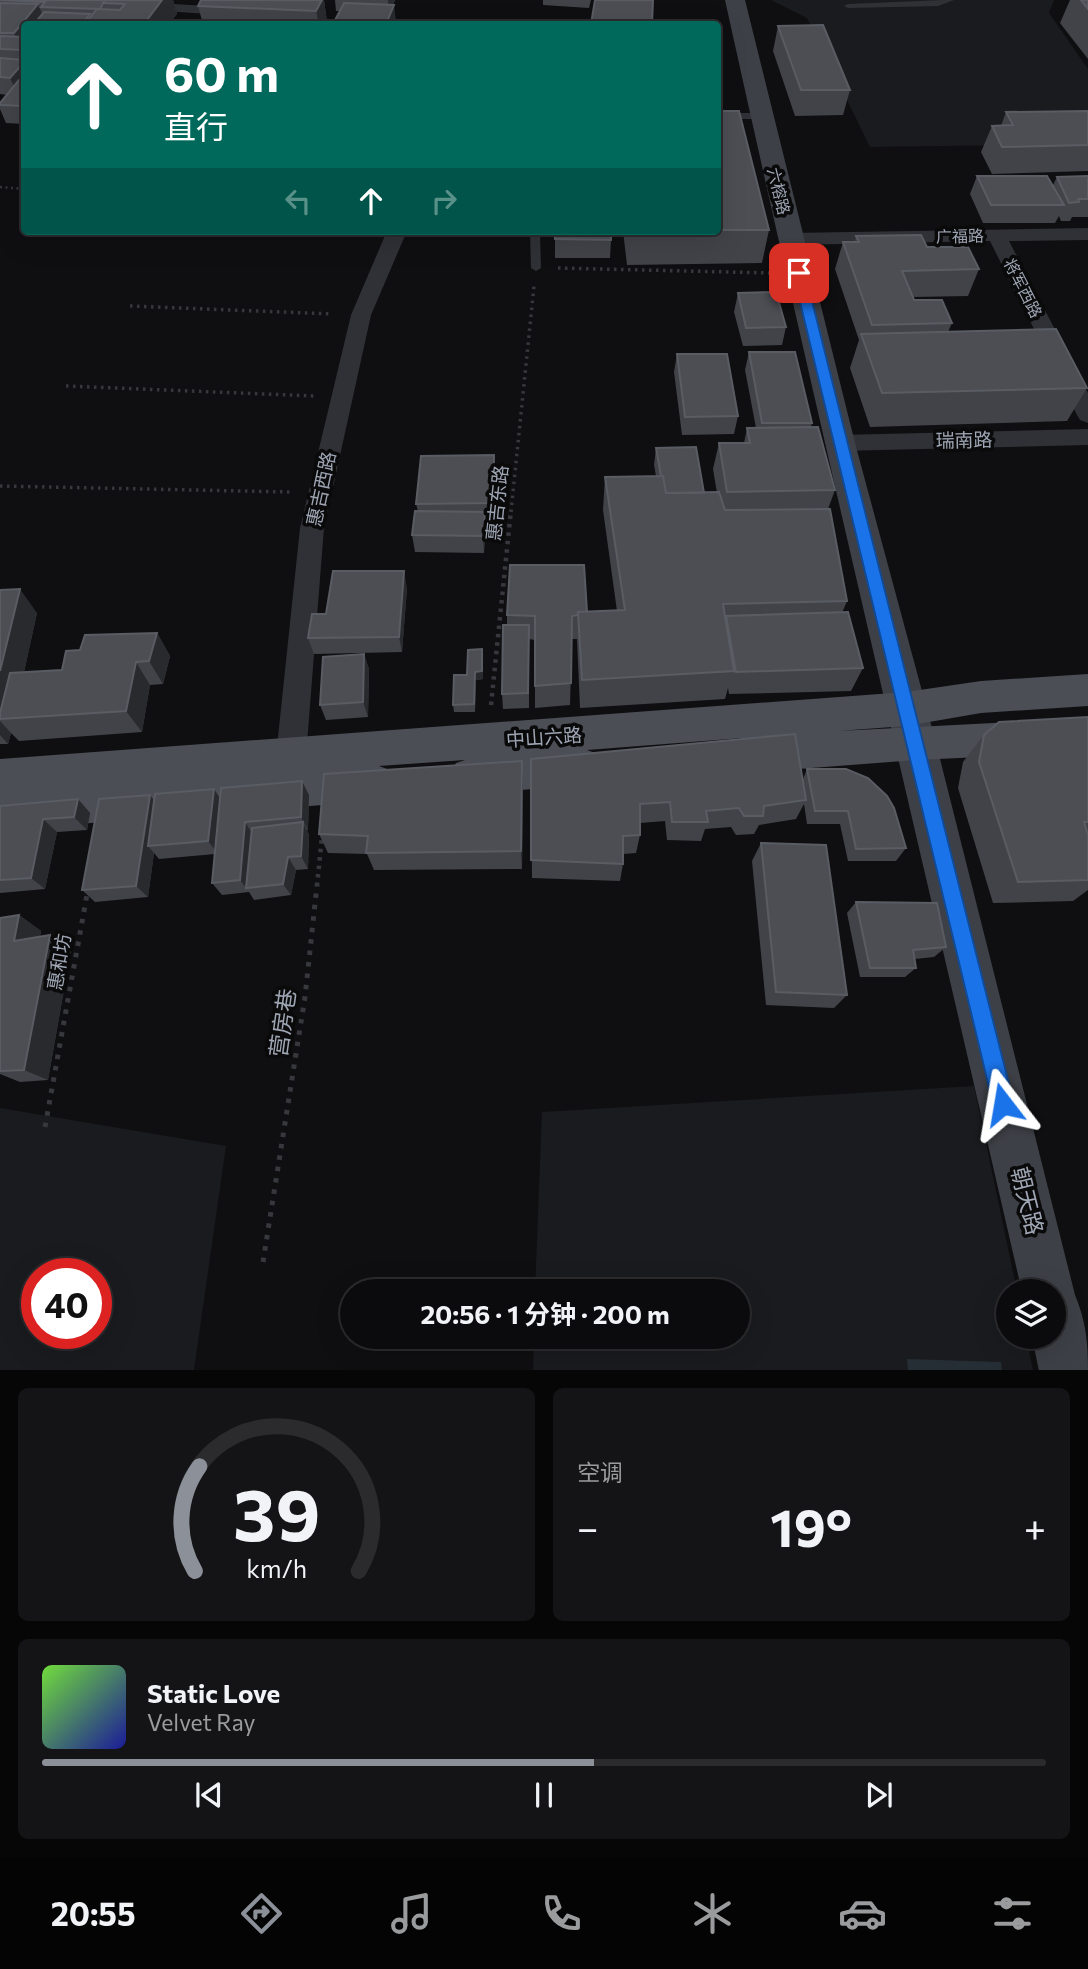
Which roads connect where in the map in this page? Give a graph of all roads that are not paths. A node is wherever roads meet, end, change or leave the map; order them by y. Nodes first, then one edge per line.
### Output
1 (735, 0) edge
2 (950, 0) edge
3 (121, 5) edge
4 (848, 6) dead end
5 (206, 13) edge
6 (721, 116) edge
7 (761, 116) junction
8 (1088, 234) edge
9 (395, 235) edge
10 (535, 235) edge
11 (996, 235) junction
12 (791, 239) junction
13 (536, 268) road end
14 (1088, 415) edge
15 (1088, 437) edge
16 (839, 443) junction
17 (1088, 690) edge
18 (911, 726) junction
19 (1088, 735) edge
20 (291, 756) junction
21 (0, 778) edge
22 (0, 811) edge
23 (1046, 1279) edge
24 (1063, 1349) edge
25 (1068, 1370) edge

1 - 7 street, 六榕路
2 - 4 lane
3 - 5 street
6 - 7 lane
7 - 12 street, 六榕路
8 - 11 street, 广福路
9 - 20 street, 惠吉西路
10 - 13 lane
11 - 12 street, 广福路
11 - 14 street, 将军西路
12 - 16 street, 六榕路
15 - 16 street, 瑞南路
16 - 18 street, 六榕路
17 - 18 main road, 中山六路
18 - 19 main road, 中山六路
18 - 20 main road, 中山六路
18 - 22 main road, 中山六路
18 - 23 street, 朝天路
20 - 21 main road, 中山六路
24 - 25 street

